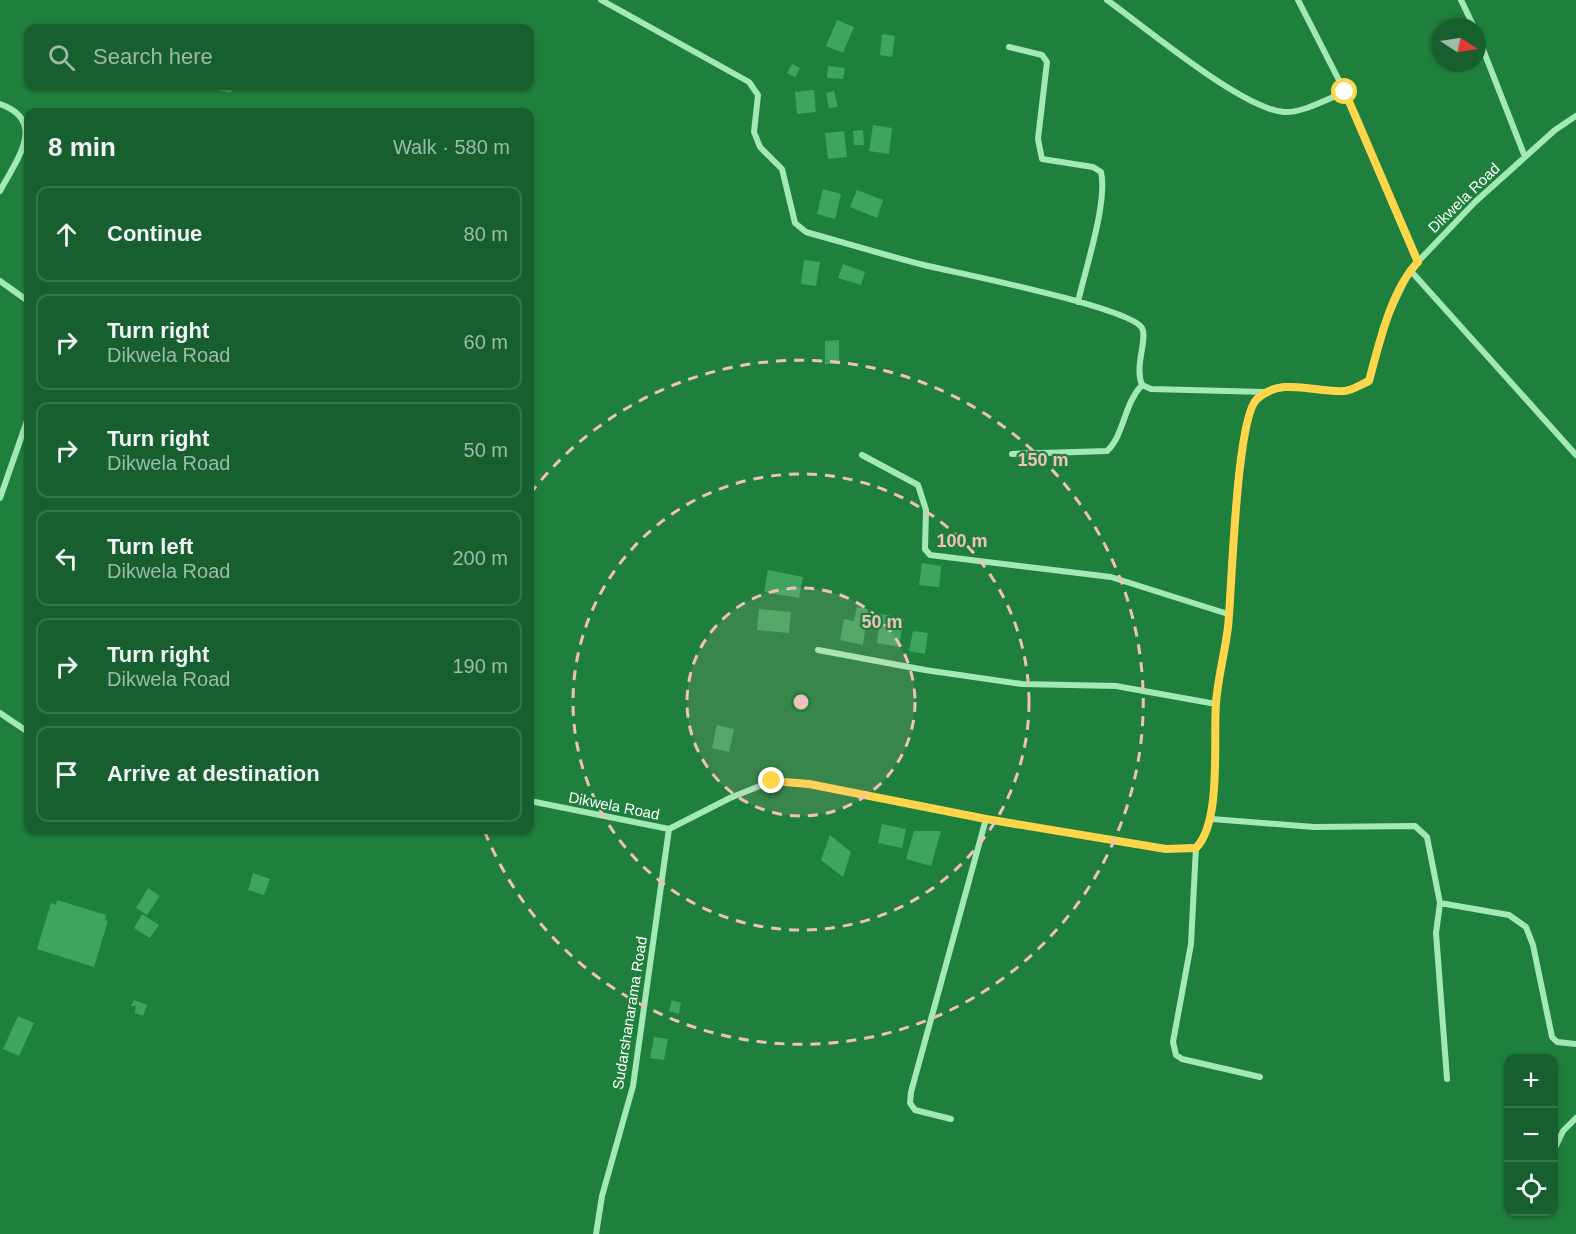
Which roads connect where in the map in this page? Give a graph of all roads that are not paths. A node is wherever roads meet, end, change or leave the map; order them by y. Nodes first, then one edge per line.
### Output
1 (601, 0) edge
2 (1107, 0) edge
3 (1298, 0) edge
4 (1461, 0) edge
5 (1470, 18) edge
6 (1009, 47) dead end
7 (1486, 57) edge
8 (1345, 92) junction
9 (0, 104) edge
10 (1576, 116) edge
11 (24, 128) edge
12 (24, 144) edge
13 (1525, 157) junction
14 (0, 191) edge
15 (1418, 262) junction
16 (1410, 270) junction
17 (0, 281) edge
18 (24, 298) edge
19 (1078, 302) junction
20 (1142, 385) junction
21 (1266, 392) junction
22 (24, 429) edge
23 (862, 454) dead end
24 (1012, 454) dead end
25 (1576, 455) edge
26 (0, 498) edge
27 (1228, 614) junction
28 (818, 650) dead end
29 (1216, 705) junction
30 (0, 713) edge
31 (24, 729) edge
32 (534, 802) edge
33 (986, 819) junction
34 (1212, 819) junction
35 (669, 829) junction
36 (1196, 848) junction
37 (1440, 903) junction
38 (1576, 1044) edge
39 (1260, 1077) dead end
40 (1447, 1079) dead end
41 (1576, 1118) edge
42 (951, 1119) dead end
43 (1558, 1142) edge
44 (596, 1234) edge

1 - 19 street
2 - 8 street
3 - 8 street
4 - 5 street
6 - 19 street
7 - 13 street
8 - 15 street
9 - 11 street
10 - 13 street, Dikwela Road
12 - 14 street
13 - 15 street, Dikwela Road
15 - 16 street, Dikwela Road
16 - 21 street, Dikwela Road
16 - 25 street
17 - 18 street
19 - 20 street
20 - 21 street
20 - 24 street
21 - 27 street
22 - 26 street
23 - 27 street
27 - 29 street
28 - 29 street
29 - 34 street
30 - 31 street
32 - 35 street, Dikwela Road
33 - 35 street, Dikwela Road
33 - 36 street, Dikwela Road
33 - 42 street
34 - 36 street
34 - 37 street
35 - 44 street, Sudarshanarama Road
36 - 39 street
37 - 38 street
37 - 40 street
41 - 43 street

